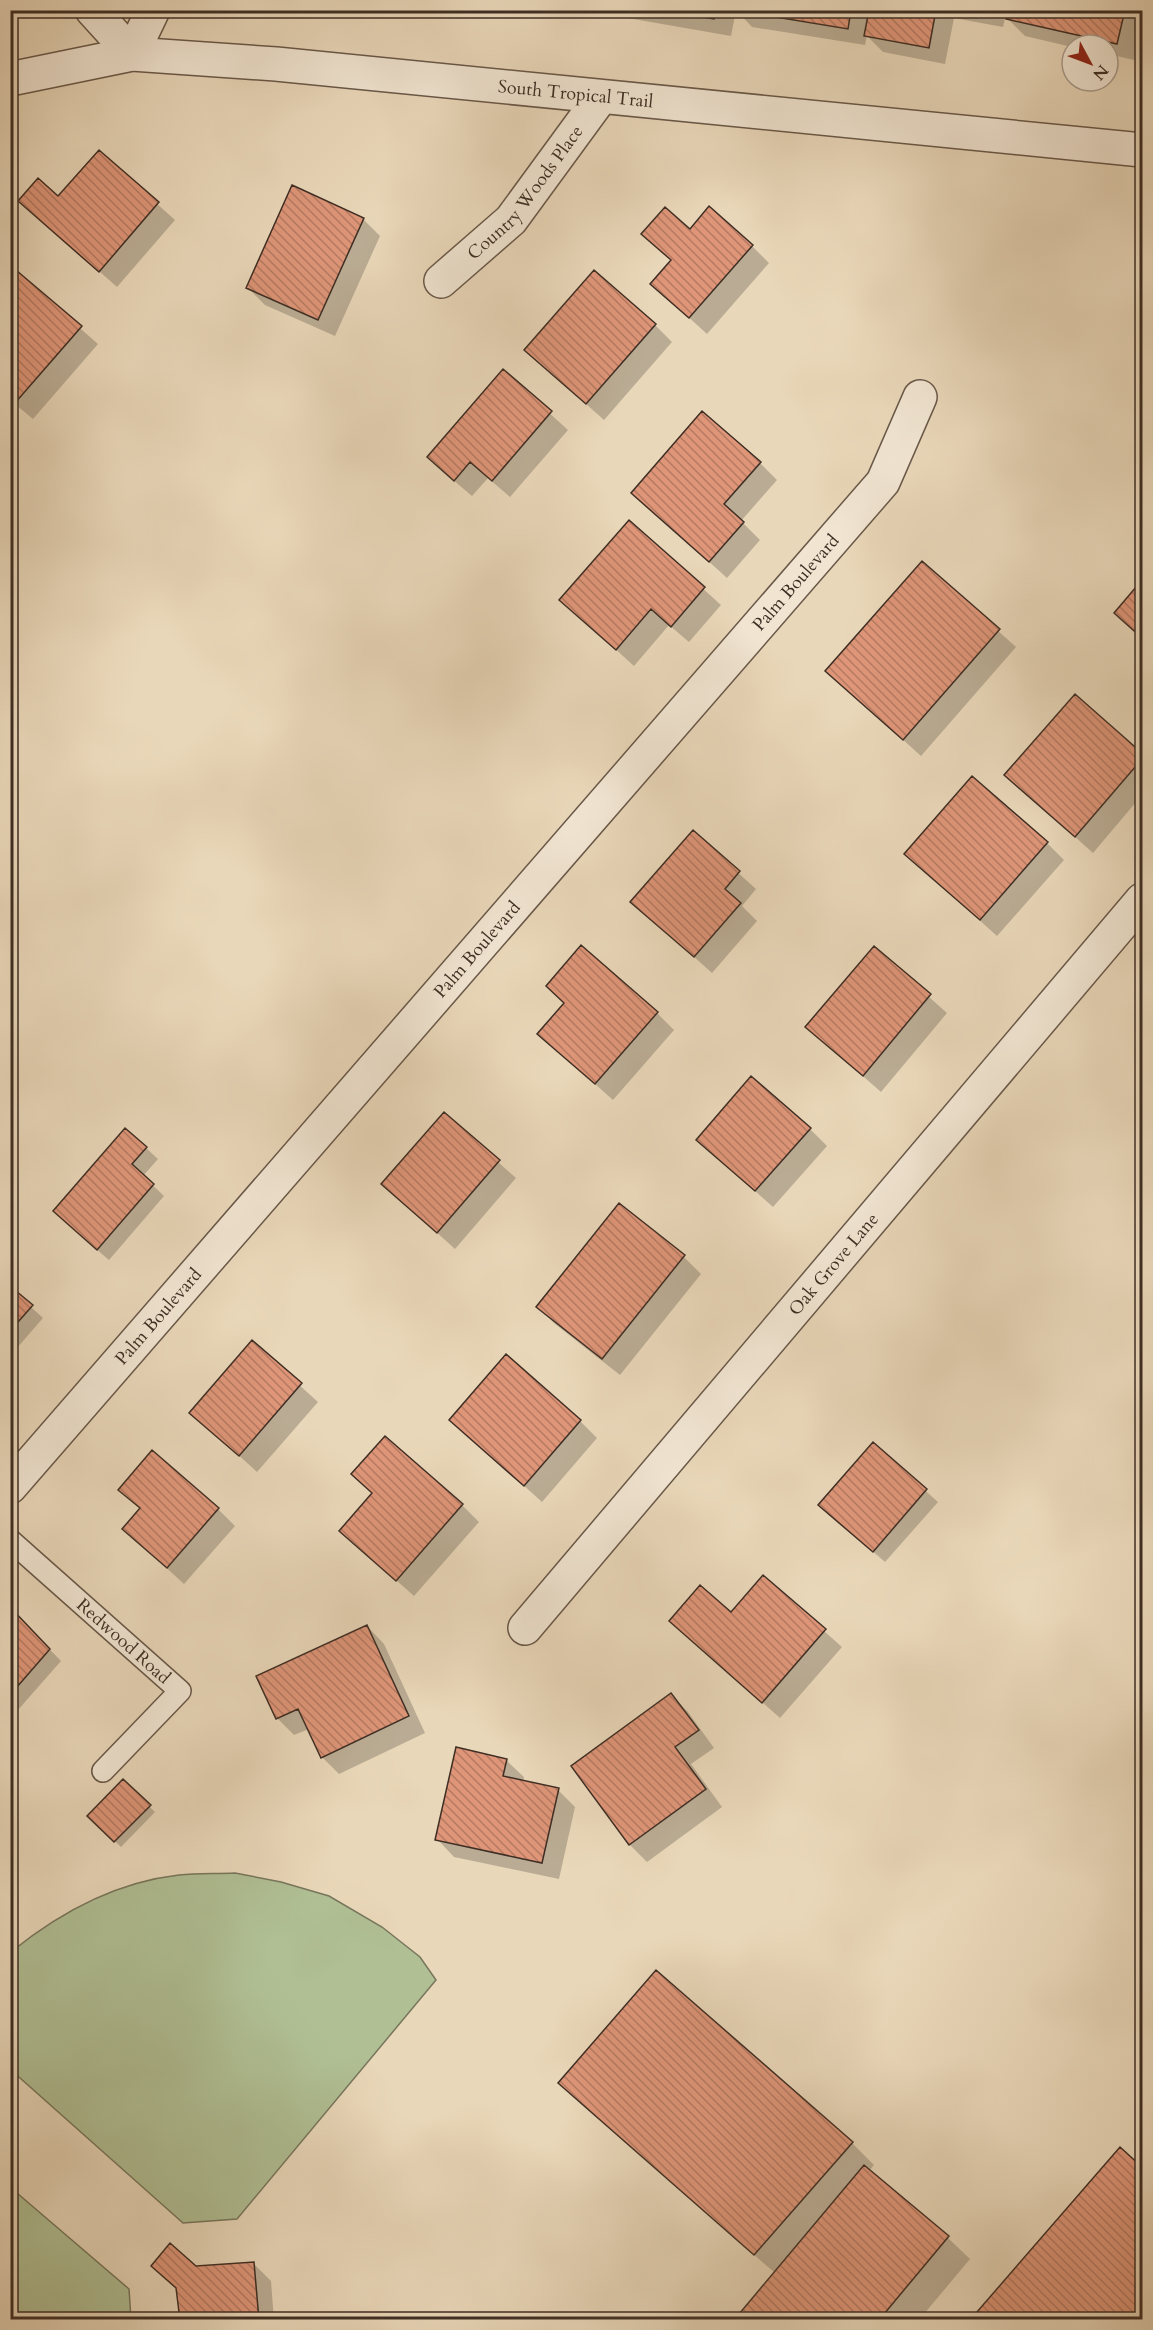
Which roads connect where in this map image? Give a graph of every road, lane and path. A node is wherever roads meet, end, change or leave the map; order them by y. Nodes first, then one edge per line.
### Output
1 (92, 10) edge
2 (153, 10) edge
3 (132, 54) junction
4 (10, 79) edge
5 (601, 97) junction
6 (1143, 150) edge
7 (441, 281) dead end
8 (920, 397) dead end
9 (1143, 900) edge
10 (10, 1487) edge
11 (10, 1540) edge
12 (525, 1628) dead end
13 (104, 1771) dead end

1 - 3 street
2 - 3 street
3 - 4 street, South Tropical Trail
3 - 5 street, South Tropical Trail
5 - 6 street, South Tropical Trail
5 - 7 street, Country Woods Place
8 - 10 street, Palm Boulevard
9 - 12 street, Oak Grove Lane
11 - 13 lane, Redwood Road

